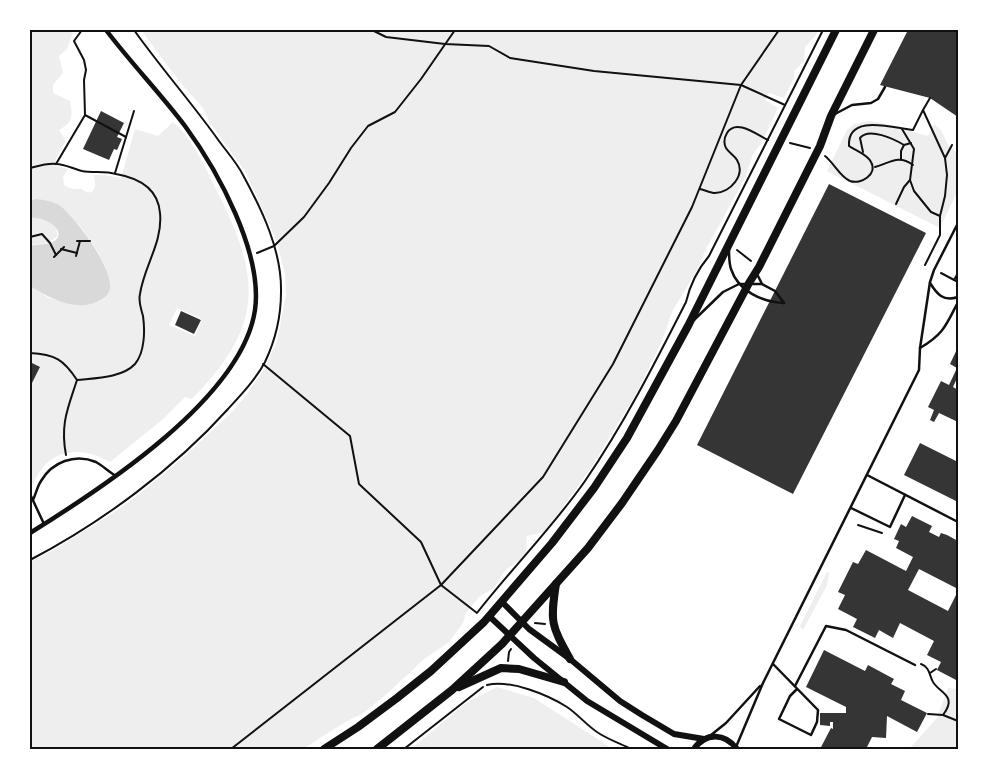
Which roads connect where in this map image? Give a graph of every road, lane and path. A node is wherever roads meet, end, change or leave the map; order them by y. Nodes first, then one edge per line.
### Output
1 (82, 30) edge
2 (106, 30) edge
3 (134, 30) edge
4 (372, 30) edge
5 (455, 30) edge
6 (779, 30) edge
7 (823, 30) edge
8 (836, 30) edge
9 (874, 30) edge
10 (445, 44) junction
11 (741, 85) junction
12 (885, 87) dead end
13 (930, 98) dead end
14 (786, 106) junction
15 (923, 110) junction
16 (796, 111) junction
17 (134, 112) dead end
18 (85, 115) junction
19 (831, 116) junction
20 (902, 128) junction
21 (126, 137) junction
22 (770, 141) dead end
23 (784, 143) dead end
24 (911, 143) junction
25 (904, 145) junction
26 (952, 145) dead end
27 (812, 149) dead end
28 (862, 152) dead end
29 (823, 155) dead end
30 (945, 158) junction
31 (901, 159) junction
32 (56, 164) junction
33 (913, 165) junction
34 (30, 168) edge
35 (875, 168) dead end
36 (115, 174) junction
37 (910, 180) junction
38 (700, 189) junction
39 (896, 204) dead end
40 (940, 216) junction
41 (958, 223) edge
42 (30, 237) edge
43 (90, 241) dead end
44 (728, 245) junction
45 (274, 246) junction
46 (737, 250) dead end
47 (250, 255) junction
48 (957, 258) edge
49 (752, 262) dead end
50 (925, 265) dead end
51 (759, 268) junction
52 (941, 273) dead end
53 (954, 280) junction
54 (930, 282) junction
55 (958, 282) edge
56 (739, 284) junction
57 (762, 284) junction
58 (747, 286) junction
59 (958, 297) edge
60 (958, 302) edge
61 (688, 326) junction
62 (920, 348) junction
63 (30, 353) edge
64 (263, 364) junction
65 (77, 380) junction
66 (67, 460) junction
67 (867, 475) junction
68 (116, 476) junction
69 (30, 494) edge
70 (906, 495) junction
71 (33, 500) junction
72 (850, 508) junction
73 (958, 522) edge
74 (44, 524) junction
75 (858, 525) dead end
76 (30, 533) edge
77 (882, 533) dead end
78 (30, 560) edge
79 (556, 584) junction
80 (441, 585) junction
81 (502, 602) junction
82 (489, 616) junction
83 (522, 622) junction
84 (535, 623) dead end
85 (546, 624) dead end
86 (510, 635) junction
87 (512, 648) dead end
88 (570, 659) junction
89 (508, 663) dead end
90 (773, 664) junction
91 (922, 664) dead end
92 (915, 665) dead end
93 (936, 669) dead end
94 (930, 673) junction
95 (508, 679) dead end
96 (564, 682) junction
97 (763, 683) junction
98 (507, 685) junction
99 (796, 687) junction
100 (452, 690) junction
101 (928, 714) dead end
102 (942, 715) junction
103 (958, 721) edge
104 (707, 738) junction
105 (737, 748) edge
106 (231, 749) edge
107 (324, 749) edge
108 (377, 749) edge
109 (404, 749) edge
110 (631, 749) edge
111 (667, 749) edge
112 (694, 749) edge

1 - 18 path
2 - 47 street
3 - 45 path
4 - 10 path
5 - 10 path
6 - 11 path
7 - 14 path
8 - 16 main road
9 - 19 main road
10 - 11 path
10 - 45 path
11 - 14 path
11 - 38 path
12 - 19 lane
13 - 15 path
14 - 16 path
14 - 80 path
15 - 20 path
15 - 30 path
16 - 44 main road
17 - 21 path
18 - 21 path
18 - 32 path
19 - 51 main road
20 - 24 path
20 - 29 path
21 - 36 path
22 - 38 path
23 - 27 path
24 - 25 path
24 - 33 path
25 - 28 path
25 - 31 path
26 - 30 path
30 - 40 path
31 - 33 path
31 - 35 path
32 - 34 path
32 - 36 path
33 - 37 path
36 - 65 path
37 - 39 path
37 - 40 path
38 - 80 path
40 - 50 path
41 - 54 lane
42 - 43 path
44 - 56 lane
44 - 61 main road
45 - 47 path
45 - 64 path
46 - 49 path
47 - 68 street
48 - 53 path
51 - 57 lane
51 - 58 main road
52 - 53 path
53 - 55 path
54 - 59 lane
54 - 62 lane
56 - 58 lane
56 - 58 lane
56 - 61 lane
57 - 58 lane
57 - 58 lane
58 - 79 main road
60 - 62 lane
61 - 81 main road
62 - 67 lane
63 - 65 path
64 - 78 path
64 - 80 path
65 - 66 path
66 - 68 lane
66 - 71 lane
67 - 70 lane
67 - 72 lane
68 - 74 street
69 - 71 lane
70 - 72 lane
70 - 73 lane
71 - 74 lane
72 - 90 lane
74 - 76 street
75 - 77 path
79 - 83 main road
79 - 88 main road
80 - 106 path
81 - 82 main road
81 - 83 main road
82 - 86 main road
82 - 107 main road
83 - 86 main road
83 - 88 main road
84 - 85 path
86 - 96 main road
86 - 100 main road
87 - 89 path
88 - 104 main road
90 - 97 lane
90 - 99 lane
91 - 94 path
92 - 99 lane
93 - 94 path
94 - 102 path
95 - 98 path
96 - 100 main road
96 - 111 main road
97 - 104 lane
97 - 105 lane
98 - 109 path
98 - 110 path
99 - 99 lane
100 - 108 main road
101 - 102 path
102 - 103 path
104 - 105 main road
104 - 112 main road

